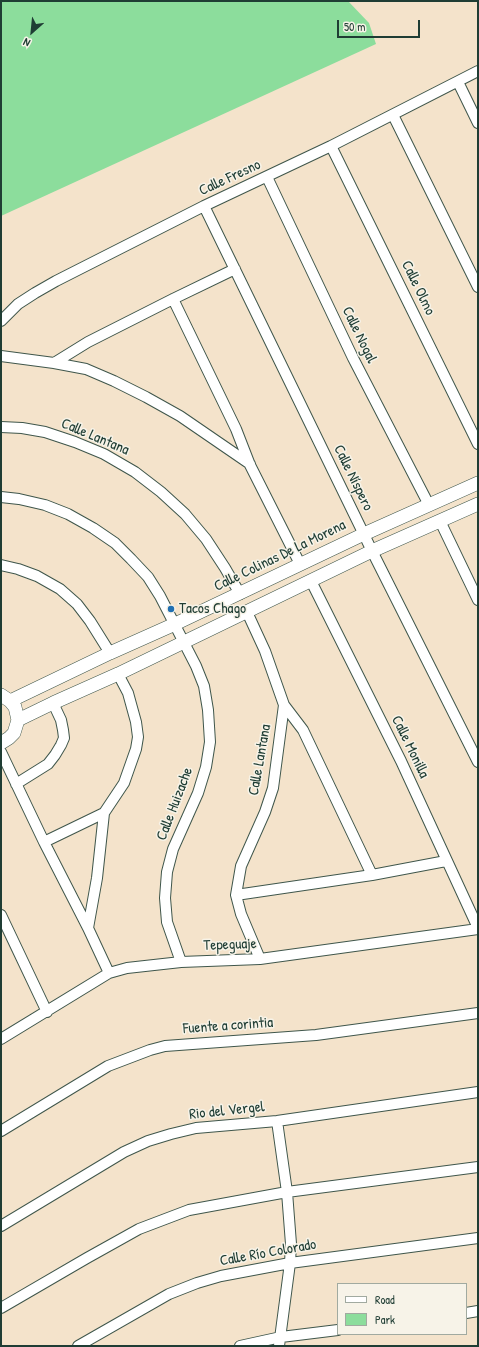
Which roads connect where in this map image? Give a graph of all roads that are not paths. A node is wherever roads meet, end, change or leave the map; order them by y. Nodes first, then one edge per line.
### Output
1 (478, 71) edge
2 (458, 82) junction
3 (393, 115) junction
4 (478, 123) edge
5 (331, 146) junction
6 (267, 177) junction
7 (204, 206) junction
8 (235, 269) junction
9 (478, 287) edge
10 (173, 299) junction
11 (1, 321) edge
12 (1, 356) edge
13 (54, 363) junction
14 (1, 427) edge
15 (478, 444) edge
16 (250, 465) junction
17 (478, 483) edge
18 (1, 497) edge
19 (478, 504) edge
20 (429, 505) junction
21 (440, 521) junction
22 (364, 534) junction
23 (372, 552) junction
24 (300, 564) junction
25 (1, 565) edge
26 (310, 581) junction
27 (240, 594) junction
28 (478, 600) edge
29 (247, 612) junction
30 (174, 624) junction
31 (184, 642) junction
32 (110, 652) junction
33 (118, 674) junction
34 (6, 698) edge
35 (53, 703) junction
36 (284, 705) junction
37 (18, 720) junction
38 (1, 743) edge
39 (1, 752) edge
40 (478, 762) edge
41 (16, 784) junction
42 (104, 812) junction
43 (44, 842) junction
44 (446, 861) junction
45 (372, 875) junction
46 (236, 895) junction
47 (1, 915) edge
48 (88, 928) junction
49 (478, 929) edge
50 (260, 959) junction
51 (180, 962) junction
52 (109, 972) junction
53 (47, 1012) junction
54 (478, 1013) edge
55 (1, 1039) edge
56 (478, 1092) edge
57 (277, 1121) junction
58 (1, 1131) edge
59 (478, 1167) edge
60 (287, 1192) junction
61 (1, 1226) edge
62 (478, 1238) edge
63 (290, 1263) junction
64 (1, 1308) edge
65 (478, 1311) edge
66 (467, 1313) edge
67 (337, 1330) edge
68 (280, 1342) edge
69 (78, 1346) edge
70 (240, 1346) edge

1 - 2 street, Calle Fresno
2 - 3 street, Calle Fresno
2 - 4 street
3 - 5 street, Calle Fresno
3 - 9 street
5 - 6 street, Calle Fresno
5 - 15 street, Calle Olmo
6 - 7 street, Calle Fresno
6 - 20 street, Calle Nogal
7 - 8 street, Calle Níspero
7 - 11 street, Calle Fresno
8 - 10 street
8 - 22 street, Calle Níspero
10 - 13 street
10 - 16 street
12 - 13 street
13 - 16 street
14 - 27 street, Calle Lantana
16 - 24 street
17 - 20 street, Calle Colinas De La Morena
18 - 30 street, Calle Huizache
19 - 21 street
20 - 22 street, Calle Colinas De La Morena
21 - 23 street
21 - 28 street
22 - 23 street, Calle Níspero
22 - 24 street, Calle Colinas De La Morena
23 - 26 street
23 - 40 street, Calle Níspero
24 - 27 street, Calle Colinas De La Morena
25 - 32 street
26 - 29 street
26 - 44 street, Calle Monilla
27 - 30 street, Calle Colinas De La Morena
29 - 31 street
29 - 36 street, Calle Lantana
30 - 31 street, Calle Huizache
30 - 32 street, Calle Colinas De La Morena
31 - 33 street
31 - 51 street, Calle Huizache
32 - 34 street, Calle Colinas De La Morena
33 - 35 street
33 - 42 street
34 - 37 street
35 - 37 street
35 - 41 street
36 - 45 street
36 - 46 street, Calle Lantana
37 - 38 street
39 - 41 street
41 - 43 street
42 - 43 street
42 - 48 street
43 - 48 street
44 - 45 street
44 - 49 street, Calle Monilla
45 - 46 street
46 - 50 street, Calle Lantana
47 - 53 street
48 - 52 street
49 - 50 street, Tepeguaje
50 - 51 street, Tepeguaje
51 - 52 street, Tepeguaje
52 - 53 street, Tepeguaje
53 - 55 street, Tepeguaje
54 - 58 street, Fuente a corintia
56 - 57 street, Rio del Vergel
57 - 60 street
57 - 61 street, Rio del Vergel
59 - 60 street
60 - 63 street
60 - 64 street
62 - 63 street, Calle Río Colorado
63 - 68 street
63 - 69 street, Calle Río Colorado
65 - 66 street
67 - 68 street
68 - 70 street

